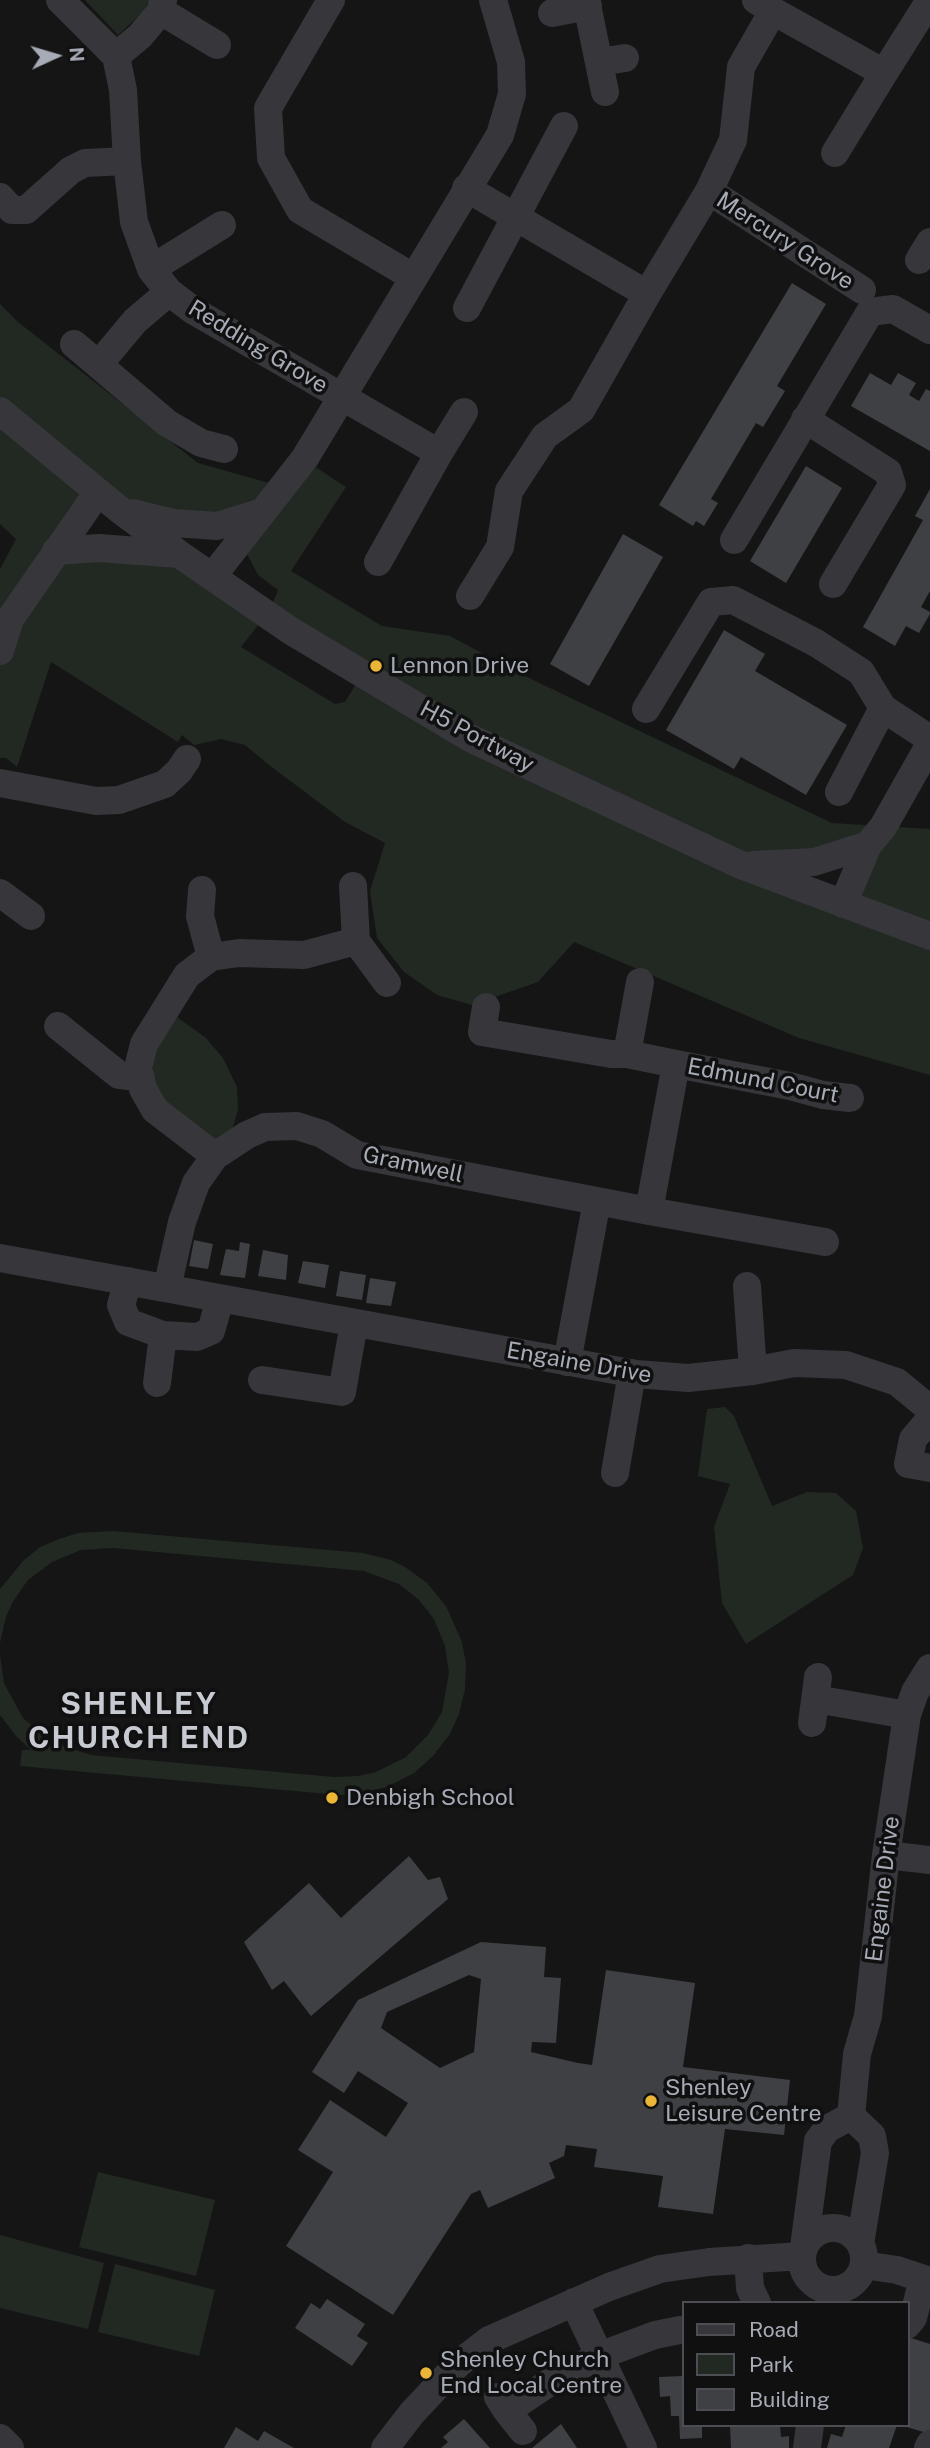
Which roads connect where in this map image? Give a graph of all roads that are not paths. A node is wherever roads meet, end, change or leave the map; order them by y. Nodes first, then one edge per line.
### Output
1 (60, 0) edge
2 (331, 0) edge
3 (494, 0) edge
4 (930, 0) edge
5 (587, 3) edge
6 (162, 6) edge
7 (764, 6) edge
8 (552, 13) dead end
9 (217, 45) dead end
10 (116, 56) junction
11 (884, 73) junction
12 (605, 92) dead end
13 (564, 126) dead end
14 (835, 152) dead end
15 (127, 160) junction
16 (466, 188) junction
17 (709, 191) junction
18 (0, 197) edge
19 (516, 218) junction
20 (222, 225) dead end
21 (151, 269) junction
22 (413, 277) junction
23 (862, 290) dead end
24 (169, 292) junction
25 (647, 294) junction
26 (467, 308) dead end
27 (930, 330) edge
28 (74, 344) dead end
29 (99, 364) junction
30 (343, 397) junction
31 (0, 411) edge
32 (464, 412) dead end
33 (805, 419) junction
34 (223, 449) dead end
35 (439, 453) junction
36 (98, 492) junction
37 (120, 510) junction
38 (262, 512) junction
39 (734, 540) dead end
40 (56, 551) junction
41 (179, 554) junction
42 (378, 562) dead end
43 (212, 577) junction
44 (833, 584) dead end
45 (470, 596) dead end
46 (0, 651) edge
47 (883, 708) junction
48 (646, 709) dead end
49 (930, 739) edge
50 (930, 744) edge
51 (187, 759) dead end
52 (0, 782) edge
53 (839, 792) dead end
54 (868, 845) junction
55 (743, 866) junction
56 (353, 886) dead end
57 (202, 890) dead end
58 (0, 893) edge
59 (843, 904) junction
60 (32, 916) dead end
61 (930, 936) edge
62 (356, 941) junction
63 (211, 957) junction
64 (640, 982) dead end
65 (387, 983) dead end
66 (58, 1026) dead end
67 (482, 1028) dead end
68 (627, 1054) junction
69 (676, 1063) junction
70 (141, 1078) junction
71 (850, 1098) dead end
72 (215, 1156) junction
73 (597, 1201) junction
74 (649, 1212) junction
75 (825, 1242) dead end
76 (1, 1263) edge
77 (128, 1281) junction
78 (747, 1286) dead end
79 (167, 1288) junction
80 (219, 1299) junction
81 (354, 1323) junction
82 (163, 1335) junction
83 (567, 1362) junction
84 (753, 1371) junction
85 (632, 1373) junction
86 (262, 1380) dead end
87 (158, 1382) dead end
88 (930, 1409) edge
89 (930, 1419) edge
90 (930, 1468) edge
91 (615, 1473) dead end
92 (930, 1668) edge
93 (815, 1700) dead end
94 (907, 1715) junction
95 (886, 1855) junction
96 (930, 1860) edge
97 (851, 2116) junction
98 (803, 2251) junction
99 (862, 2254) junction
100 (748, 2258) junction
101 (926, 2280) edge
102 (756, 2301) edge
103 (574, 2302) junction
104 (909, 2323) edge
105 (680, 2330) dead end
106 (599, 2356) junction
107 (509, 2413) dead end
108 (810, 2427) edge
109 (0, 2438) edge
110 (10, 2448) edge
111 (385, 2448) edge
112 (643, 2448) edge
113 (807, 2448) edge

1 - 10 street
2 - 22 street
3 - 16 street
4 - 11 street
5 - 8 street
5 - 12 street
6 - 9 street
6 - 10 street
7 - 11 street, Mercury Grove
7 - 17 street, Mercury Grove
10 - 15 street, Redding Grove
11 - 14 street
13 - 19 street
15 - 18 street
15 - 21 street, Redding Grove
16 - 19 street
16 - 22 street
17 - 23 street, Mercury Grove
17 - 25 street, Mercury Grove
19 - 25 street
19 - 26 street
20 - 21 street
21 - 24 street, Redding Grove
22 - 30 street
24 - 29 street
24 - 30 street, Redding Grove
25 - 45 street, Mercury Grove
27 - 33 street
28 - 29 street
29 - 34 street
30 - 35 street, Redding Grove
30 - 38 street
31 - 36 street, H5 Portway
32 - 35 street
33 - 39 street
33 - 44 street
35 - 42 street
36 - 37 street, H5 Portway
36 - 40 street
37 - 38 street
37 - 41 street, H5 Portway
38 - 43 street
40 - 41 street
40 - 46 street
41 - 43 street, H5 Portway
43 - 55 street, H5 Portway
47 - 48 street
47 - 49 street
47 - 53 street
50 - 54 street
51 - 52 street
54 - 55 street
54 - 59 street
55 - 59 street, H5 Portway
56 - 62 street
57 - 63 street
58 - 60 street
59 - 61 street, H5 Portway
62 - 63 street
62 - 65 street
63 - 70 street
64 - 68 street
66 - 70 street
67 - 68 street, Edmund Court
68 - 69 street, Edmund Court
69 - 71 street, Edmund Court
69 - 74 street, Edmund Court
70 - 72 street
72 - 73 street, Gramwell
72 - 79 street, Gramwell
73 - 74 street, Gramwell
73 - 83 street
74 - 75 street, Gramwell
76 - 77 street, Engaine Drive
77 - 79 street, Engaine Drive
77 - 82 street
78 - 84 street
79 - 80 street, Engaine Drive
80 - 81 street, Engaine Drive
80 - 82 street
81 - 83 street, Engaine Drive
81 - 86 street
82 - 87 street
83 - 85 street, Engaine Drive
84 - 85 street, Engaine Drive
84 - 88 street, Engaine Drive
85 - 91 street
89 - 90 street
92 - 94 street, Engaine Drive
93 - 94 street
94 - 95 street, Engaine Drive
95 - 96 street
95 - 97 street, Engaine Drive
97 - 98 street
97 - 99 street
98 - 99 street
98 - 99 street
98 - 100 street
99 - 101 street
100 - 102 street
100 - 103 street
101 - 104 street
103 - 106 street
103 - 111 street
105 - 106 street
106 - 107 street
106 - 112 street
108 - 113 street
109 - 110 street

